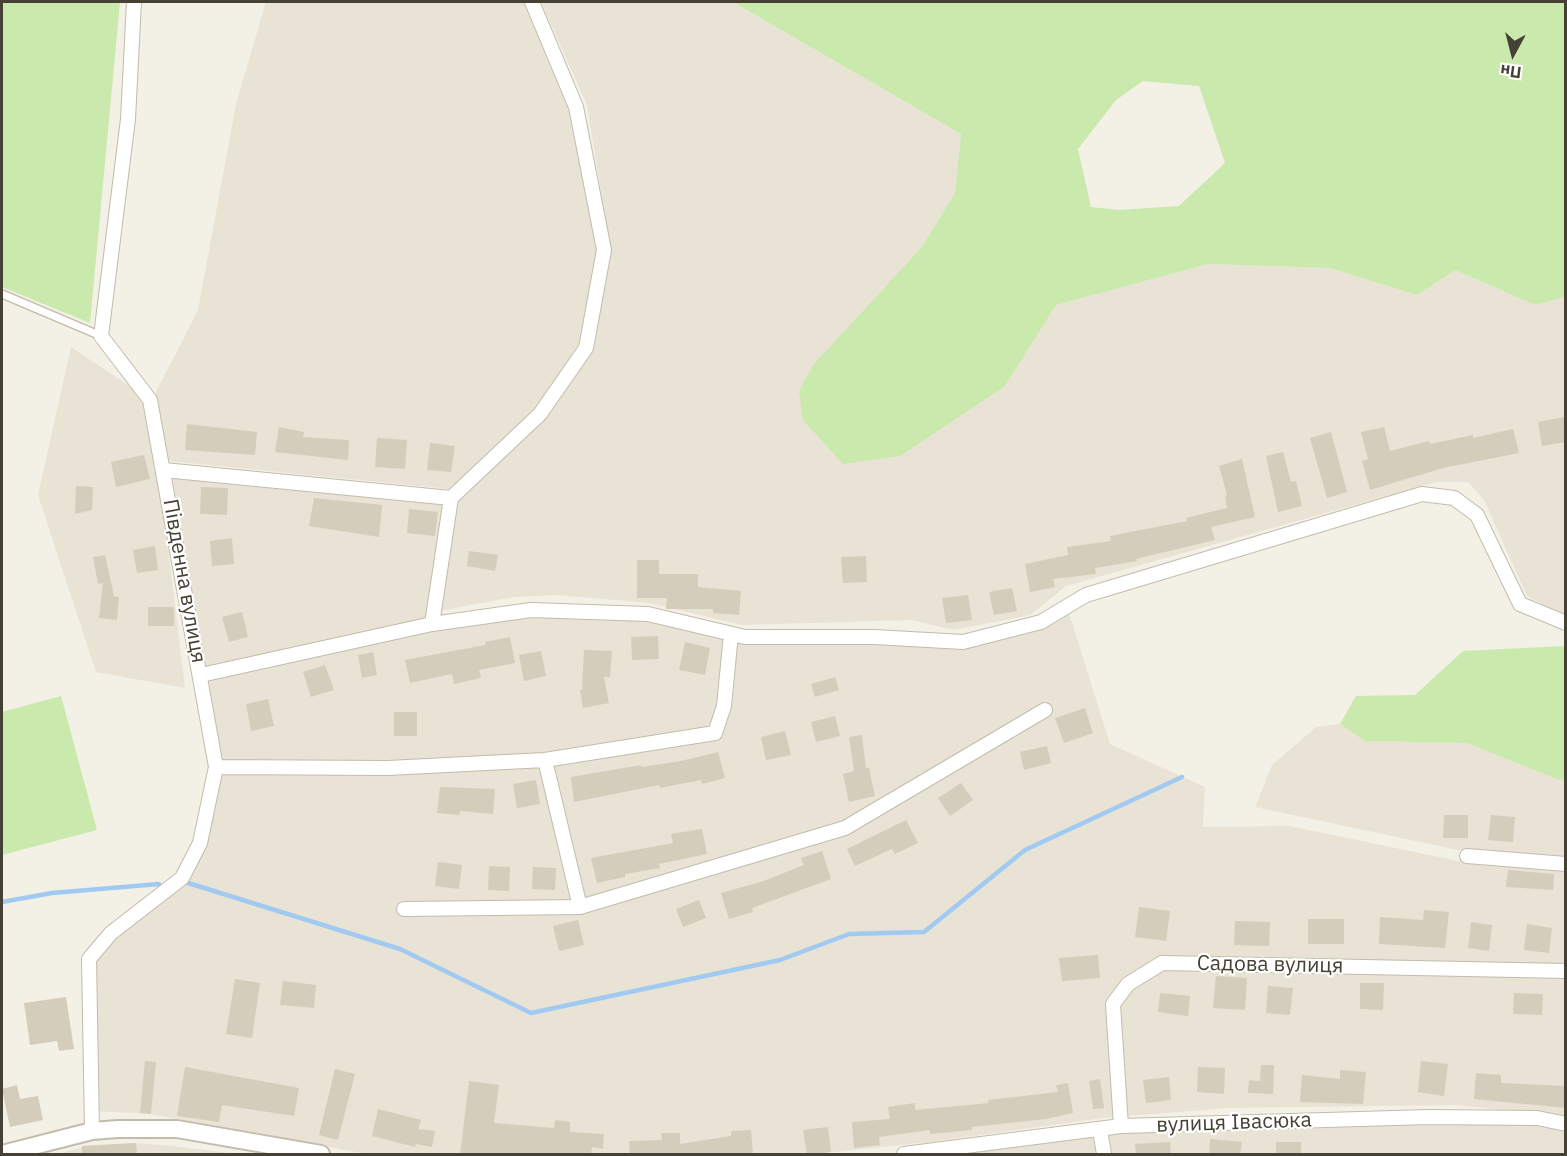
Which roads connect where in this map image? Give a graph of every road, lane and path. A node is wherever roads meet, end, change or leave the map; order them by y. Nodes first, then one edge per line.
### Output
1 (134, 2) edge
2 (532, 2) edge
3 (2, 294) edge
4 (101, 336) junction
5 (164, 470) junction
6 (451, 498) junction
7 (1566, 623) edge
8 (432, 624) junction
9 (731, 634) junction
10 (201, 675) junction
11 (1045, 710) dead end
12 (545, 760) junction
13 (216, 767) junction
14 (1467, 856) dead end
15 (1566, 864) edge
16 (580, 907) junction
17 (404, 909) dead end
18 (1566, 971) edge
19 (1566, 1124) edge
20 (1121, 1126) junction
21 (1100, 1130) junction
22 (92, 1131) junction
23 (274, 1150) edge
24 (2, 1154) edge
25 (321, 1155) edge
26 (904, 1155) edge
27 (1104, 1155) edge

1 - 4 street
2 - 6 street
3 - 4 lane
4 - 5 street, Південна вулиця
5 - 6 street
5 - 10 street, Південна вулиця
6 - 8 street
7 - 9 street
8 - 9 street
8 - 10 street
9 - 12 street
10 - 13 street, Південна вулиця
11 - 16 street
12 - 13 street
12 - 16 street
13 - 22 street, Південна вулиця
14 - 15 street
16 - 17 street
18 - 20 street, Садова вулиця
19 - 20 street, вулиця Івасюка
20 - 21 street, вулиця Івасюка
21 - 26 street, вулиця Івасюка
21 - 27 street
22 - 23 street
22 - 24 street
23 - 25 street

